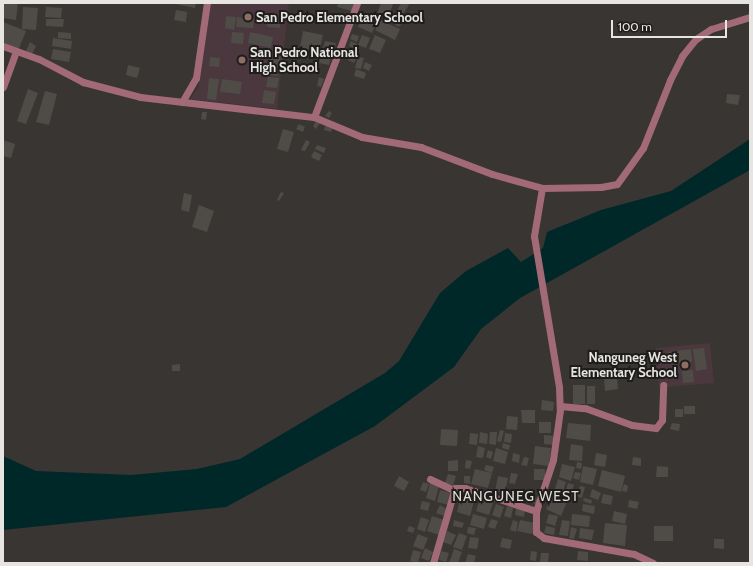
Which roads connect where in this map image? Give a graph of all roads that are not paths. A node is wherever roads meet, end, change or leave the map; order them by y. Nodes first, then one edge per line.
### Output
1 (207, 3) edge
2 (357, 3) edge
3 (750, 17) edge
4 (3, 46) edge
5 (16, 51) junction
6 (3, 87) edge
7 (182, 102) junction
8 (314, 117) junction
9 (542, 188) junction
10 (663, 385) dead end
11 (560, 406) junction
12 (430, 480) dead end
13 (454, 490) junction
14 (536, 511) junction
15 (433, 563) edge
16 (653, 563) edge

1 - 7 street
2 - 8 street
3 - 9 street
4 - 5 street
5 - 6 street
5 - 7 street
7 - 8 street
8 - 9 street
9 - 11 street
10 - 11 street
11 - 14 street
12 - 13 street
13 - 14 street
13 - 15 street
14 - 16 street

